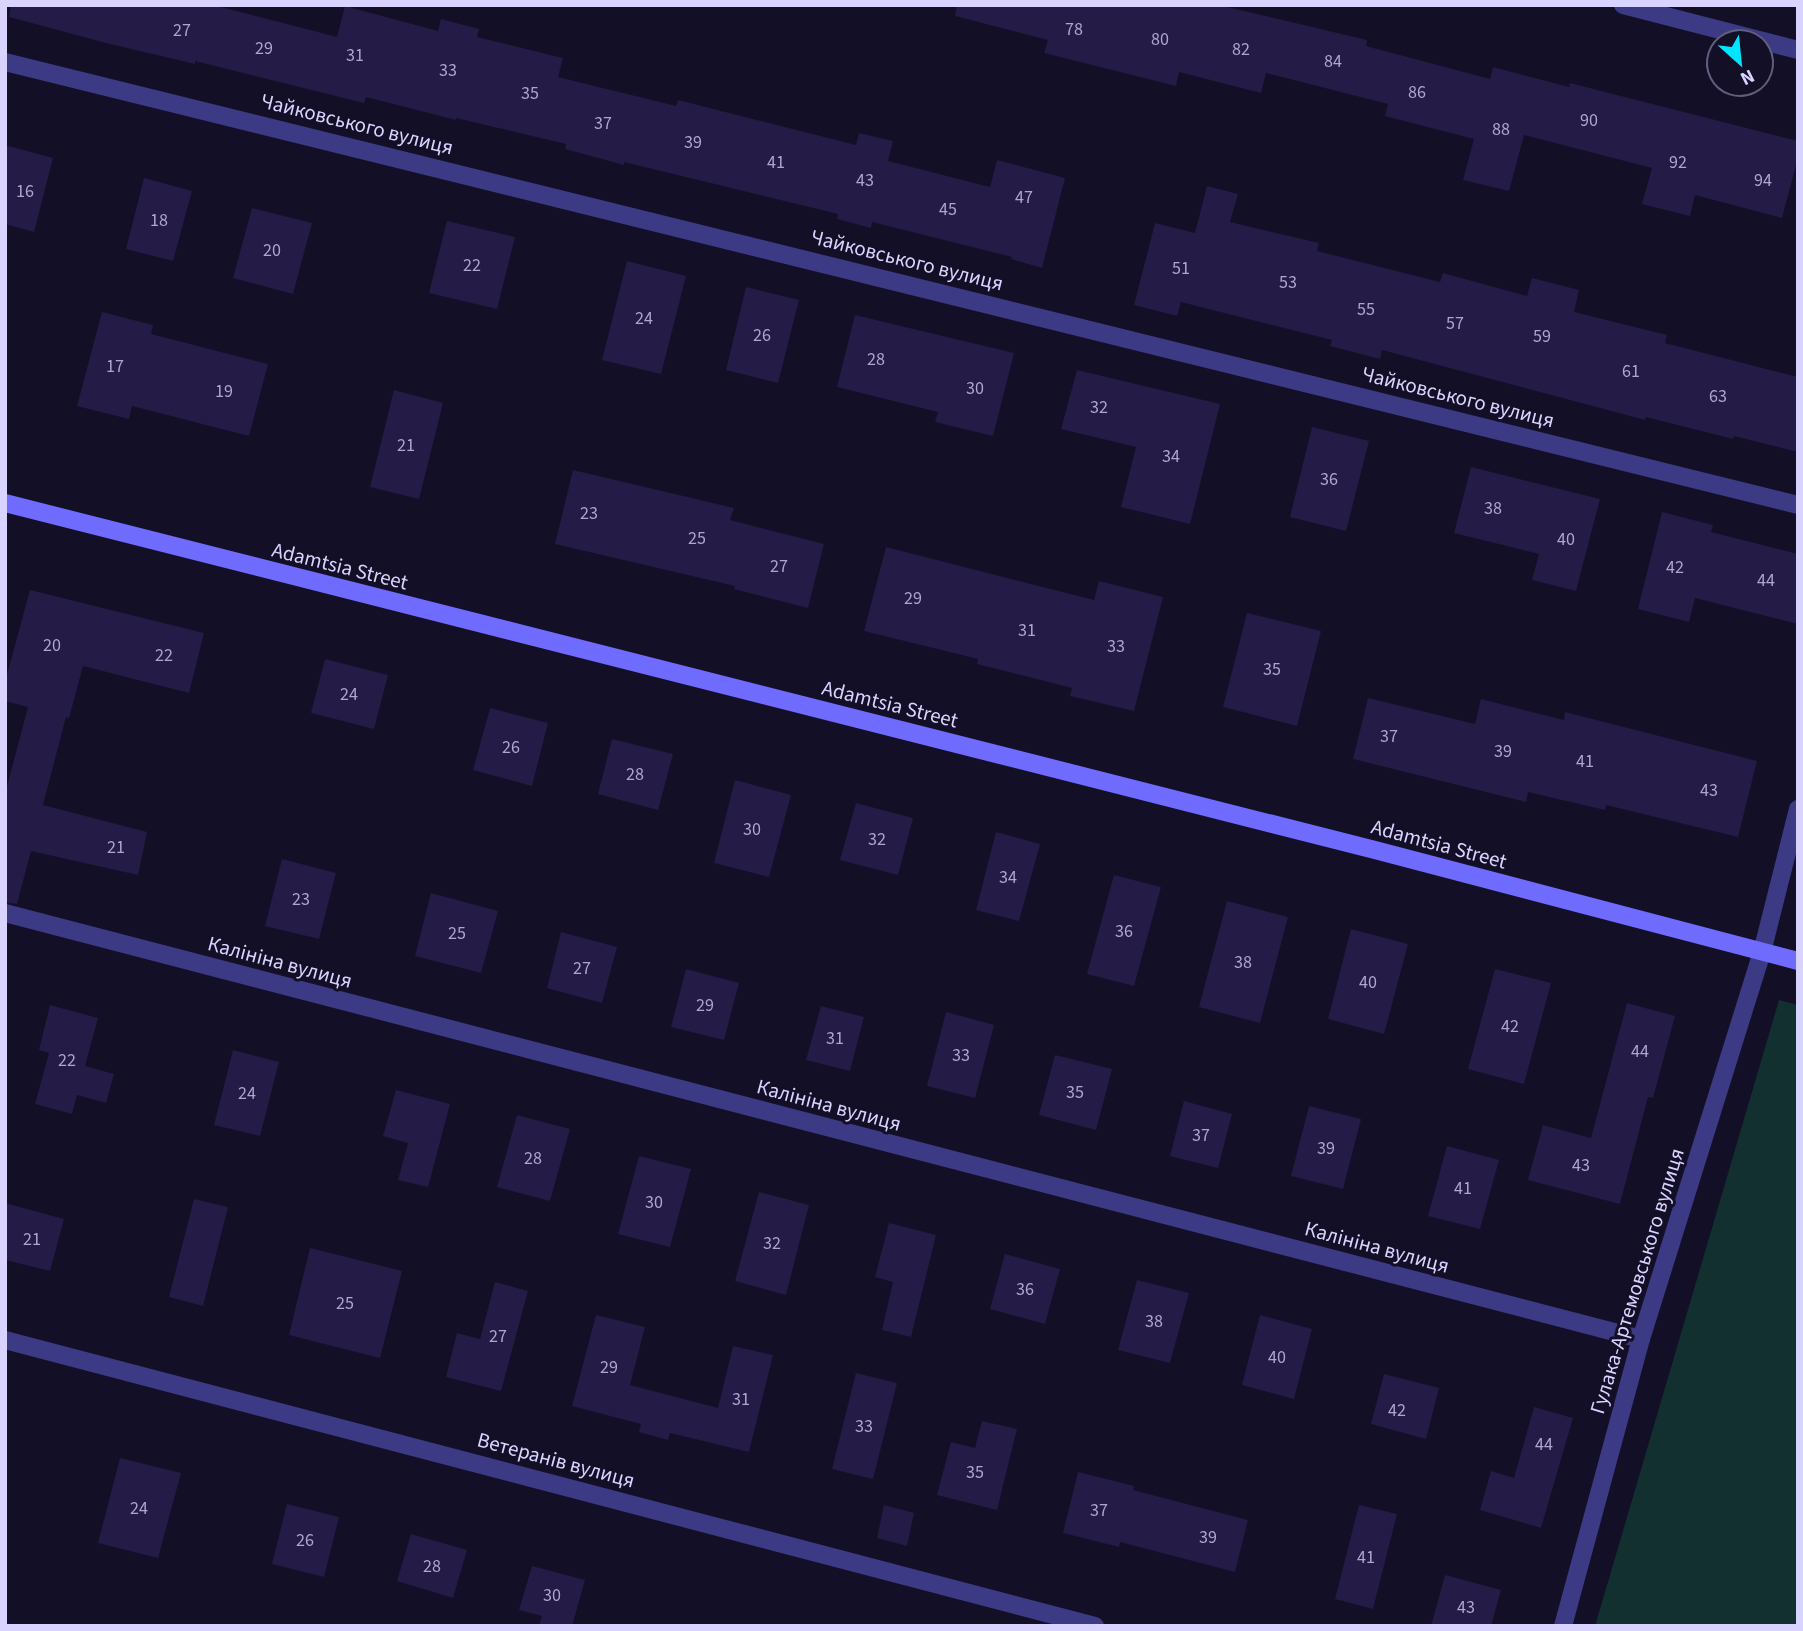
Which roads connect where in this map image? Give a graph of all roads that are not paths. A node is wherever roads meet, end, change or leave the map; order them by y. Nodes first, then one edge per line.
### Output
1 (1623, 5) edge
2 (1798, 50) edge
3 (5, 62) edge
4 (5, 503) edge
5 (1798, 505) edge
6 (1798, 810) edge
7 (5, 913) edge
8 (1762, 952) junction
9 (1798, 961) edge
10 (1641, 1339) junction
11 (5, 1340) edge
12 (1095, 1626) edge
13 (1563, 1626) edge

1 - 2 street
3 - 5 street, Чайковського вулиця
4 - 8 street, Adamtsia Street
6 - 8 street, Гулака-Артемовського вулиця
7 - 10 street, Калініна вулиця
8 - 9 street, Adamtsia Street
8 - 10 street, Гулака-Артемовського вулиця
10 - 13 street, Гулака-Артемовського вулиця
11 - 12 street, Ветеранів вулиця

